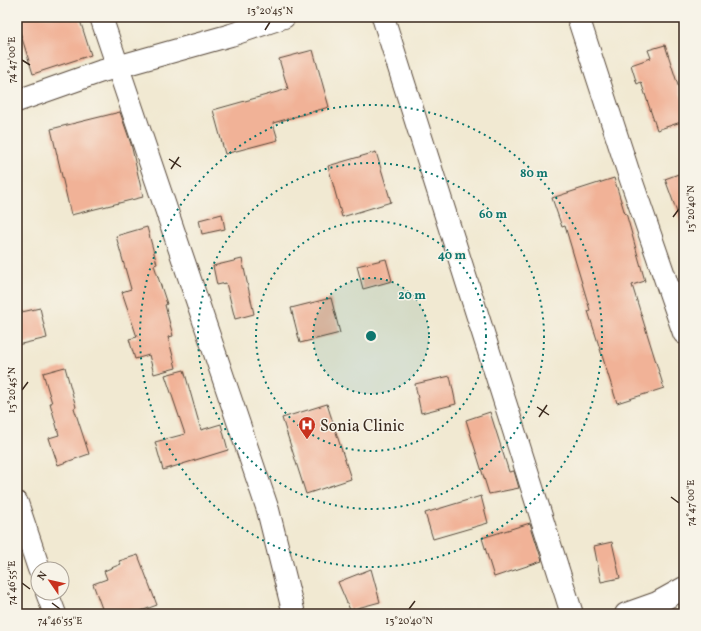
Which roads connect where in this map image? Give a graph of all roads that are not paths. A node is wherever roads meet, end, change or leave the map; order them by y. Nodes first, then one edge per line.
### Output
1 (101, 17) edge
2 (284, 17) edge
3 (383, 17) edge
4 (578, 17) edge
5 (118, 67) junction
6 (17, 101) edge
7 (684, 333) edge
8 (17, 503) edge
9 (36, 561) edge
10 (684, 588) edge
11 (51, 601) edge
12 (55, 614) edge
13 (294, 614) edge
14 (572, 614) edge
15 (626, 614) edge

1 - 5 street
2 - 5 street
3 - 14 street
4 - 7 street
5 - 6 street
5 - 13 street
8 - 9 street
10 - 15 street
11 - 12 street

